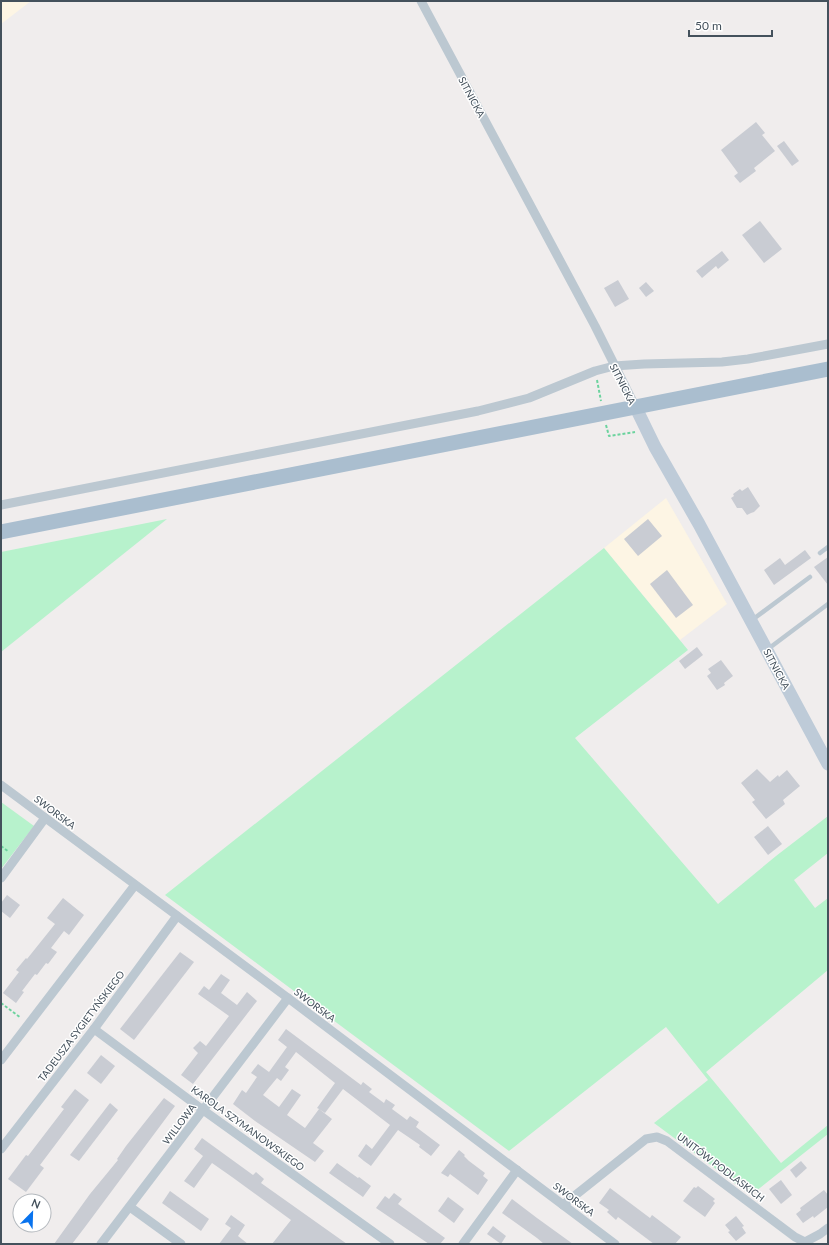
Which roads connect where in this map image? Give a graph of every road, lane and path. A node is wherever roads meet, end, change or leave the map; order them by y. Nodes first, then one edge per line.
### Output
1 (421, 1) edge
2 (828, 344) edge
3 (614, 366) junction
4 (828, 369) edge
5 (595, 371) junction
6 (602, 403) dead end
7 (636, 408) junction
8 (606, 423) dead end
9 (636, 434) dead end
10 (1, 505) edge
11 (1, 532) edge
12 (828, 547) edge
13 (820, 553) dead end
14 (810, 577) dead end
15 (828, 604) edge
16 (751, 621) junction
17 (767, 650) junction
18 (828, 764) edge
19 (1, 785) edge
20 (45, 818) junction
21 (1, 878) edge
22 (135, 885) junction
23 (177, 916) junction
24 (288, 998) junction
25 (1, 1002) edge
26 (29, 1024) junction
27 (94, 1029) junction
28 (1, 1060) edge
29 (203, 1110) junction
30 (1, 1149) edge
31 (517, 1170) junction
32 (563, 1205) junction
33 (130, 1207) junction
34 (828, 1228) edge
35 (101, 1244) edge
36 (181, 1244) edge
37 (390, 1244) edge
38 (463, 1244) edge
39 (615, 1244) edge

1 - 3 street, SITNICKA
2 - 3 street
3 - 5 street
3 - 7 street, SITNICKA
4 - 7 main road
5 - 6 path
5 - 10 street
7 - 11 main road
7 - 16 street, SITNICKA
8 - 9 path
12 - 13 lane
14 - 16 lane
15 - 17 lane
16 - 17 street, SITNICKA
17 - 18 street, SITNICKA
19 - 20 street, SWORSKA
20 - 21 street
20 - 22 street, SWORSKA
22 - 23 street, SWORSKA
22 - 26 street
23 - 24 street, SWORSKA
23 - 27 street, TADEUSZA SYGIETYŃSKIEGO
24 - 29 street, WILLOWA
24 - 31 street, SWORSKA
25 - 26 path
26 - 28 street
27 - 29 street, KAROLA SZYMANOWSKIEGO
27 - 30 street, TADEUSZA SYGIETYŃSKIEGO
29 - 33 street, WILLOWA
29 - 37 street, KAROLA SZYMANOWSKIEGO
31 - 32 street, SWORSKA
31 - 38 street
32 - 34 street, UNITÓW PODLASKICH
32 - 39 street, SWORSKA
33 - 35 street, WILLOWA
33 - 36 street

